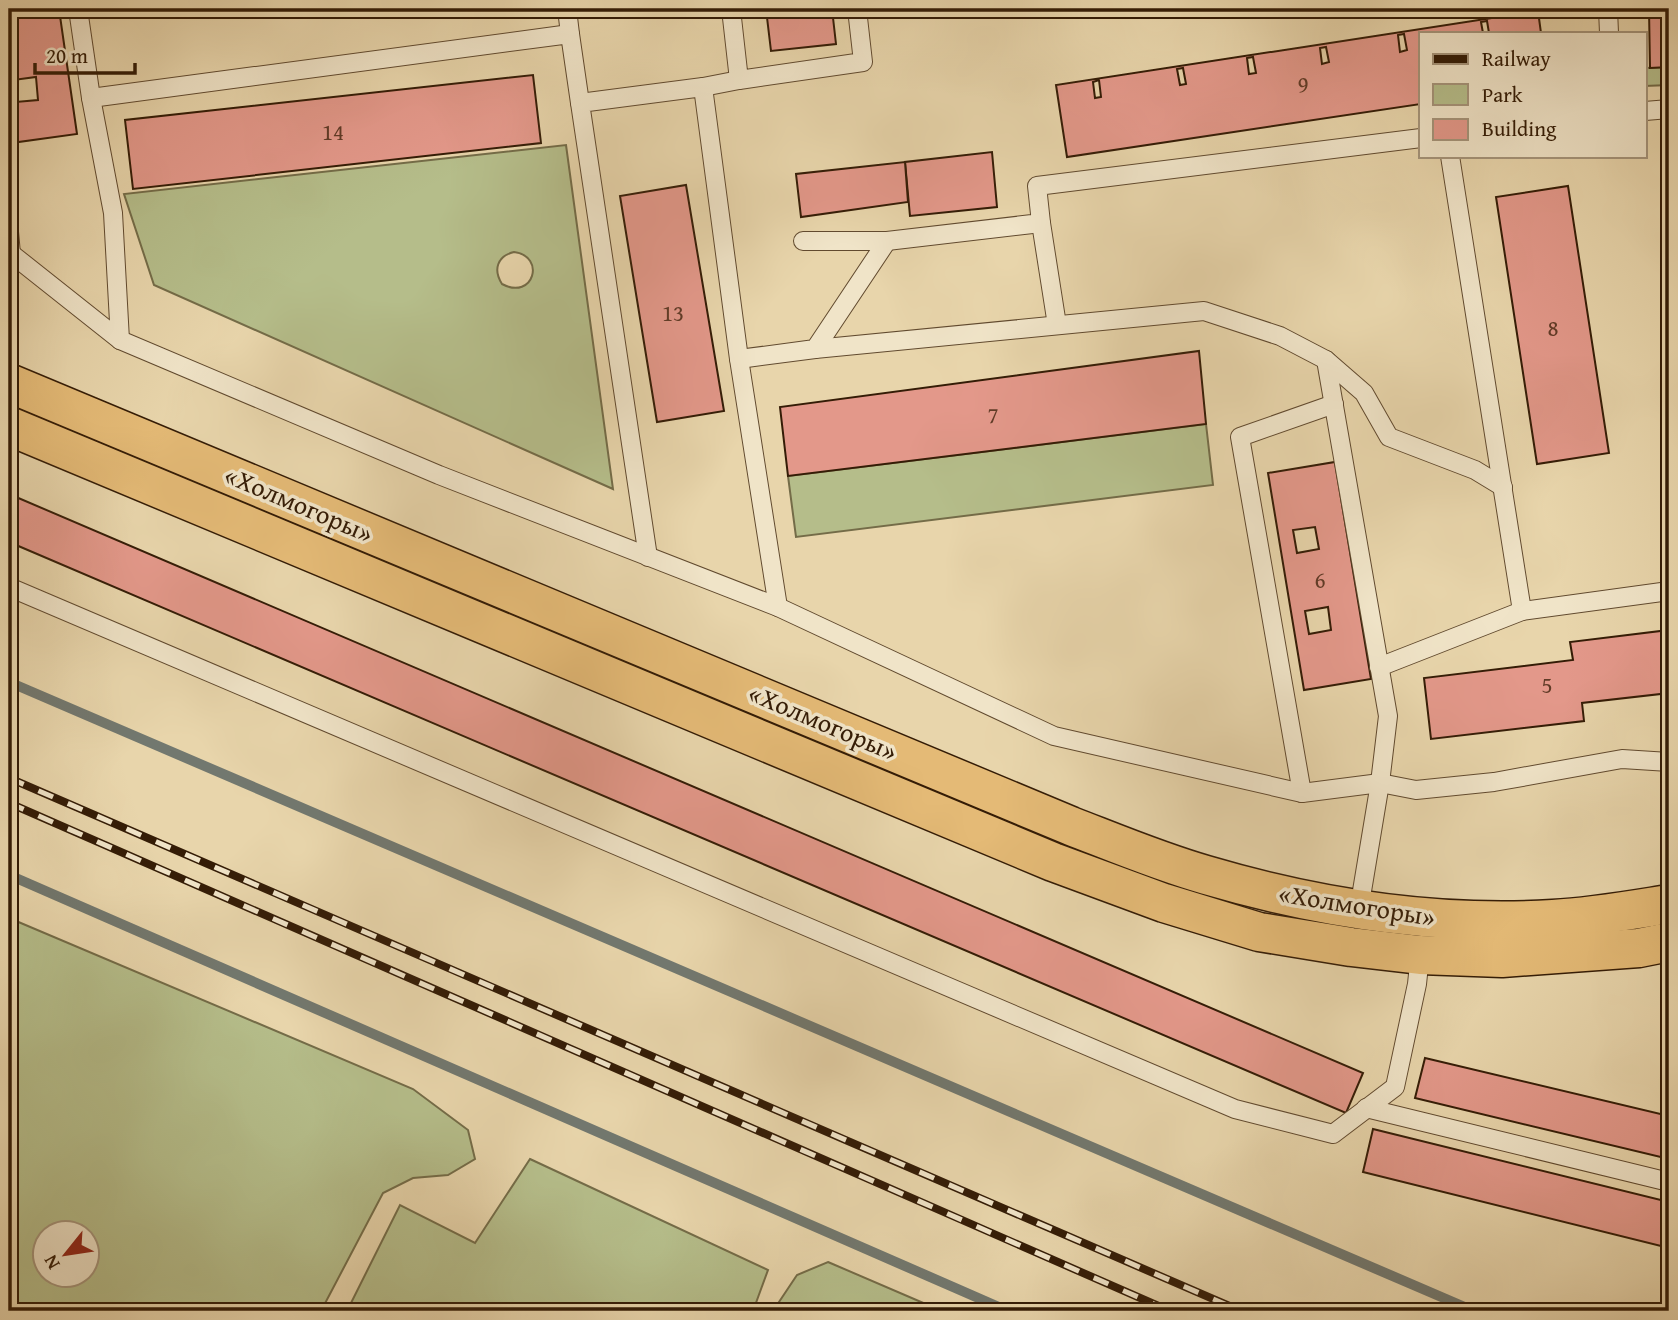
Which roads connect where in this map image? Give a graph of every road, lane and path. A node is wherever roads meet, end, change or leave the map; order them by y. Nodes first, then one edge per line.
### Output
1 (78, 9) edge
2 (567, 9) edge
3 (731, 9) edge
4 (857, 9) edge
5 (1608, 9) edge
6 (1609, 32) edge
7 (570, 34) junction
8 (739, 80) junction
9 (703, 88) junction
10 (91, 97) junction
11 (580, 103) junction
12 (1669, 109) edge
13 (1646, 111) edge
14 (1419, 138) edge
15 (1450, 158) edge
16 (1041, 223) junction
17 (9, 232) edge
18 (803, 241) dead end
19 (887, 241) junction
20 (10, 253) edge
21 (1057, 325) junction
22 (120, 340) junction
23 (815, 349) junction
24 (739, 359) junction
25 (1326, 359) junction
26 (9, 383) edge
27 (1334, 404) junction
28 (9, 426) edge
29 (1503, 487) junction
30 (648, 557) junction
31 (9, 587) edge
32 (1669, 591) edge
33 (778, 607) junction
34 (1522, 611) junction
35 (1379, 667) junction
36 (1669, 762) edge
37 (1380, 783) junction
38 (1302, 793) junction
39 (1669, 904) edge
40 (1359, 909) junction
41 (1669, 942) edge
42 (1420, 955) junction
43 (1366, 1108) junction
44 (1669, 1182) edge

1 - 10 lane
2 - 7 lane
3 - 8 lane
4 - 8 lane
5 - 6 lane
7 - 10 lane
7 - 11 lane
8 - 9 lane
9 - 11 lane
9 - 24 lane
10 - 22 lane
11 - 30 lane
12 - 13 lane
14 - 16 lane
15 - 29 lane
16 - 19 lane
16 - 21 lane
17 - 20 lane
18 - 19 lane
19 - 23 lane
20 - 22 lane
21 - 23 lane
21 - 25 lane
22 - 30 lane
23 - 24 lane
24 - 33 lane
25 - 27 lane
25 - 29 lane
26 - 40 highway, «Холмогоры»
27 - 35 lane
27 - 38 lane
28 - 42 highway, «Холмогоры»
29 - 34 lane
30 - 33 lane
31 - 43 lane
32 - 34 lane
33 - 38 lane
34 - 35 lane
35 - 37 lane
36 - 37 lane
37 - 38 lane
37 - 40 lane
39 - 40 highway, «Холмогоры»
41 - 42 highway, «Холмогоры»
42 - 43 lane
43 - 44 lane

